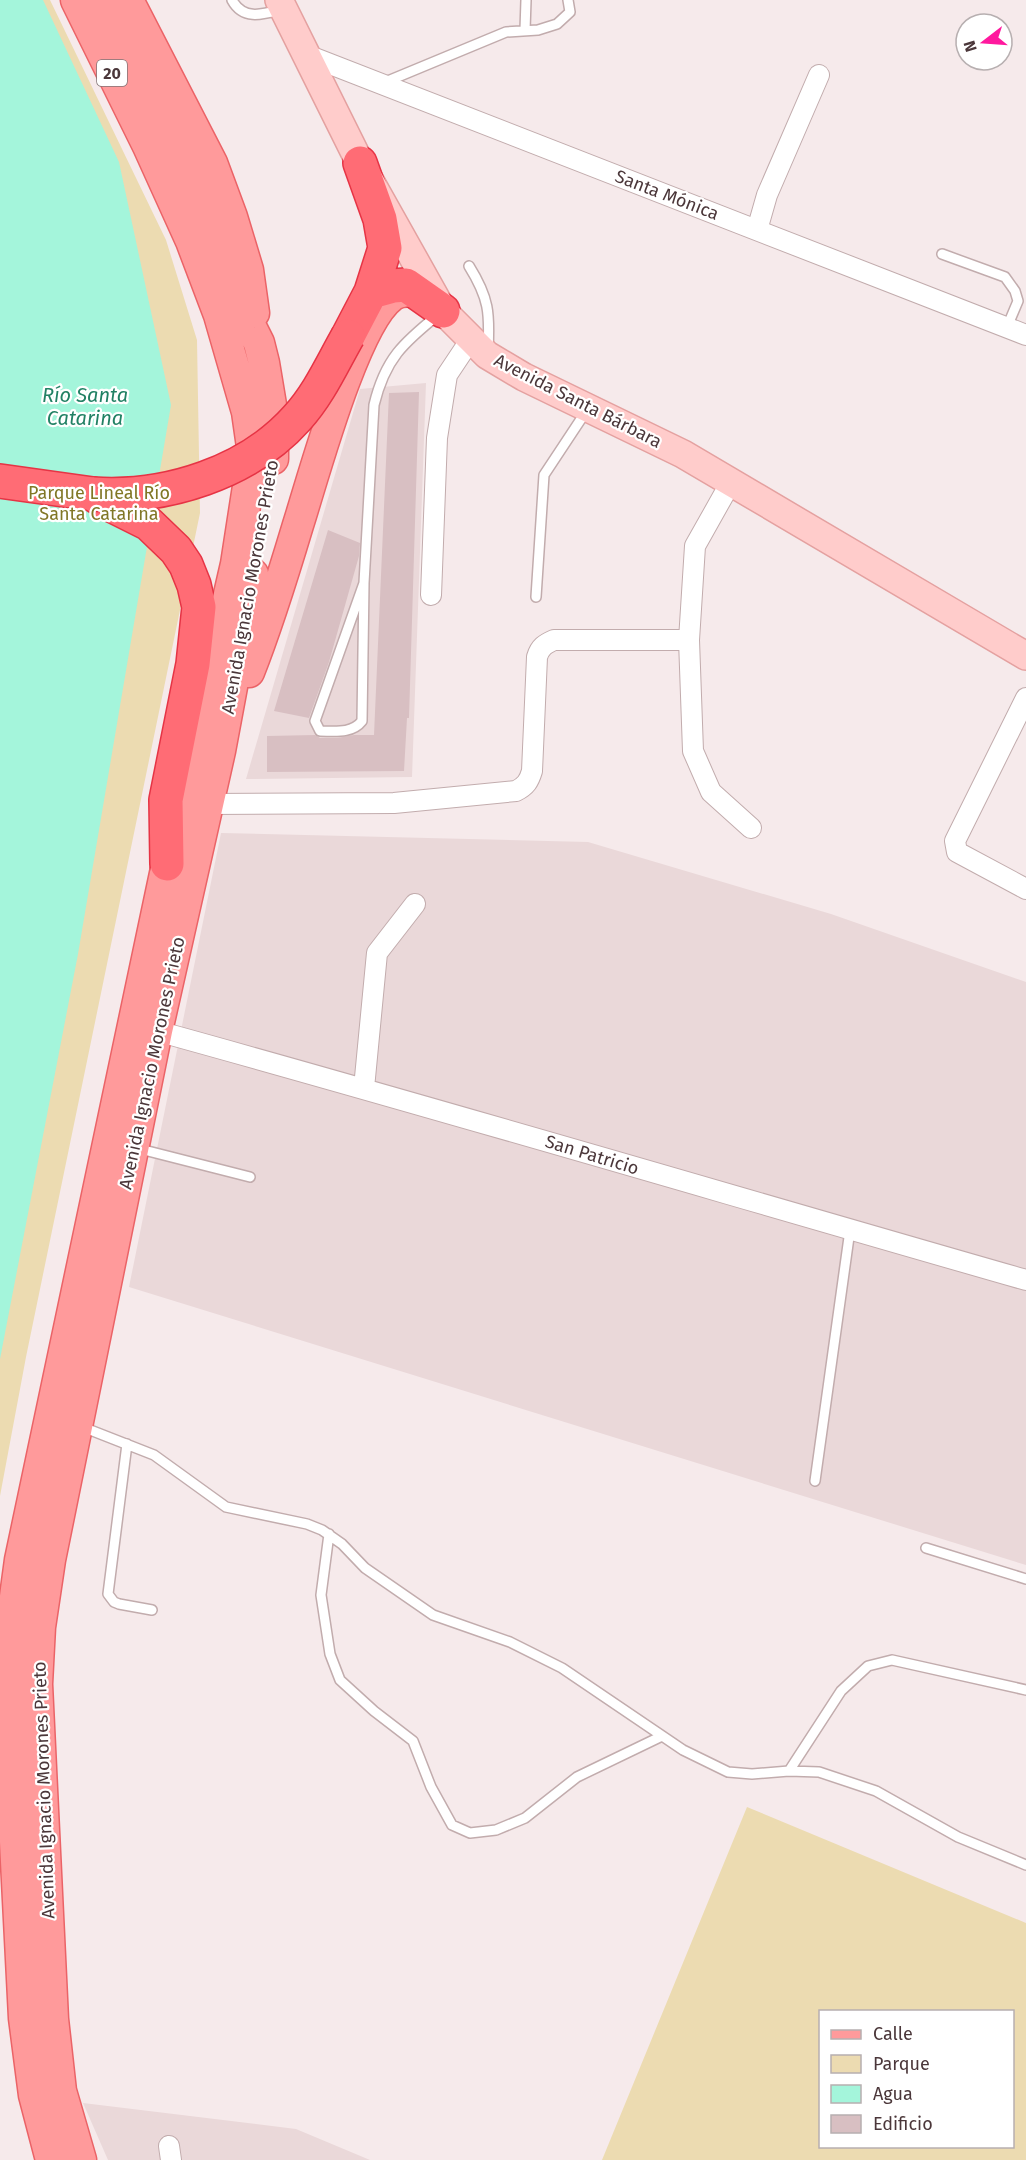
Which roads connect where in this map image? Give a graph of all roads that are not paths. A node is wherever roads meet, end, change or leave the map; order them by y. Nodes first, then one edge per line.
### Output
1 (59, 0) edge
2 (76, 0) edge
3 (101, 0) edge
4 (128, 0) edge
5 (232, 0) edge
6 (526, 0) edge
7 (568, 0) edge
8 (281, 5) edge
9 (525, 30) junction
10 (307, 56) junction
11 (819, 75) dead end
12 (381, 84) junction
13 (159, 142) junction
14 (360, 163) junction
15 (757, 230) junction
16 (190, 241) junction
17 (942, 254) dead end
18 (469, 266) dead end
19 (371, 292) junction
20 (431, 302) junction
21 (1007, 327) junction
22 (1026, 335) edge
23 (259, 343) junction
24 (479, 347) junction
25 (588, 408) junction
26 (0, 481) edge
27 (731, 482) junction
28 (93, 494) junction
29 (364, 583) junction
30 (431, 595) dead end
31 (536, 597) dead end
32 (689, 640) junction
33 (1026, 656) edge
34 (1026, 698) edge
35 (220, 751) junction
36 (207, 804) junction
37 (752, 828) dead end
38 (167, 864) junction
39 (1026, 889) edge
40 (415, 904) dead end
41 (157, 1031) junction
42 (364, 1088) junction
43 (134, 1147) junction
44 (250, 1177) dead end
45 (850, 1230) junction
46 (1026, 1280) edge
47 (78, 1425) junction
48 (127, 1444) junction
49 (815, 1481) dead end
50 (329, 1534) junction
51 (926, 1548) dead end
52 (1026, 1579) edge
53 (152, 1610) dead end
54 (1026, 1690) edge
55 (662, 1736) junction
56 (789, 1771) junction
57 (1026, 1865) edge
58 (51, 2160) edge
59 (81, 2160) edge

1 - 16 main road
2 - 13 main road, 20
3 - 13 main road, Avenida Ignacio Morones Prieto
4 - 23 main road
5 - 8 lane
6 - 9 lane
7 - 9 lane
8 - 10 street, Avenida Santa Bárbara
9 - 12 lane
10 - 12 street, Santa Mónica
10 - 14 street, Avenida Santa Bárbara
11 - 15 street
12 - 15 street, Santa Mónica
13 - 16 main road, Avenida Ignacio Morones Prieto
13 - 23 main road, Avenida Ignacio Morones Prieto
14 - 19 highway
14 - 20 street, Avenida Santa Bárbara
15 - 21 street, Santa Mónica
16 - 38 main road, Avenida Ignacio Morones Prieto
17 - 21 lane
18 - 24 lane
19 - 20 highway
19 - 28 highway, bridge
20 - 24 street, Avenida Santa Bárbara
20 - 29 lane
20 - 35 main road
21 - 22 street, Santa Mónica
23 - 35 main road, Avenida Ignacio Morones Prieto
24 - 25 street, Avenida Santa Bárbara
24 - 30 street
25 - 27 street, Avenida Santa Bárbara
25 - 31 lane
26 - 28 highway
27 - 32 street
27 - 33 street, Avenida Santa Bárbara
28 - 38 highway
29 - 29 lane
32 - 36 street
32 - 37 street
34 - 39 street
35 - 36 main road, Avenida Ignacio Morones Prieto
36 - 41 main road, Avenida Ignacio Morones Prieto
38 - 58 main road, Avenida Ignacio Morones Prieto
40 - 42 street
41 - 42 street, San Patricio
41 - 43 main road, Avenida Ignacio Morones Prieto
42 - 45 street, San Patricio
43 - 44 lane
43 - 47 main road, Avenida Ignacio Morones Prieto
45 - 46 street, San Patricio
45 - 49 lane
47 - 48 lane
47 - 59 main road, Avenida Ignacio Morones Prieto
48 - 50 lane
48 - 53 lane
50 - 55 lane
50 - 55 lane
51 - 52 lane
54 - 56 lane
55 - 56 lane
56 - 57 lane

